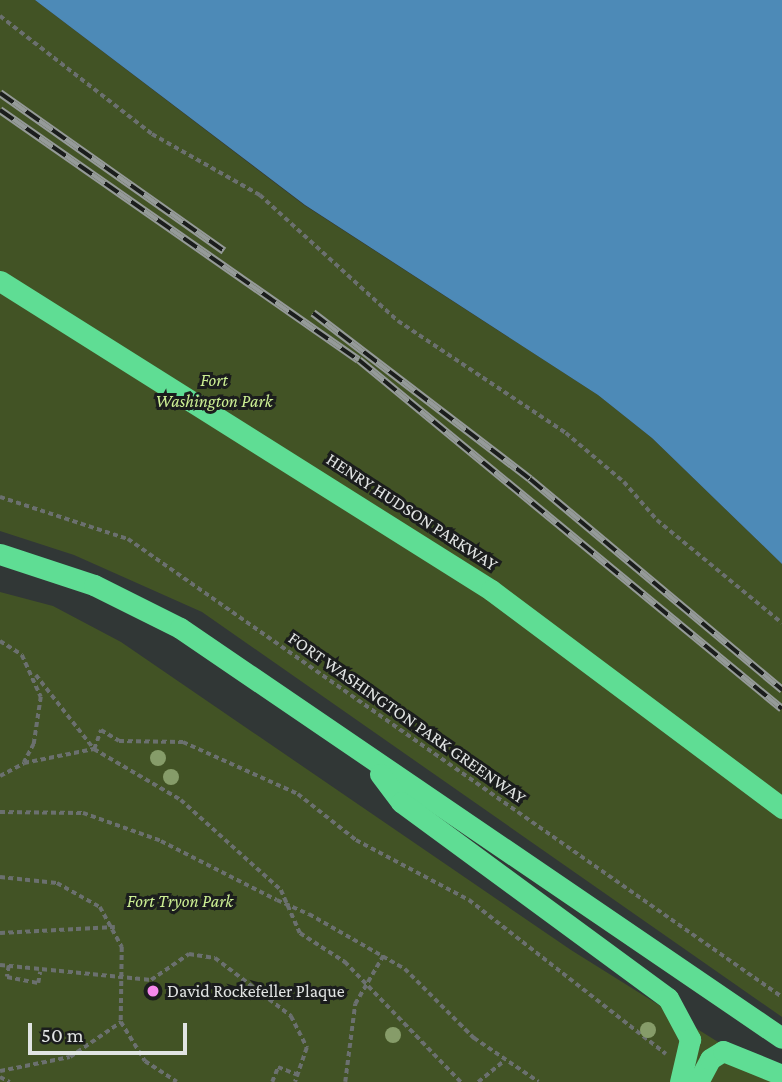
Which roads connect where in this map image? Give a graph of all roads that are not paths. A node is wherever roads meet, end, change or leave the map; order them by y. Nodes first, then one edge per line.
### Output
1 (0, 281) edge
2 (0, 554) edge
3 (372, 765) junction
4 (782, 808) edge
5 (782, 1038) edge
6 (782, 1075) edge
7 (687, 1077) edge

1 - 4 highway, HENRY HUDSON PARKWAY
2 - 3 highway
3 - 5 highway
3 - 7 highway
6 - 7 highway

